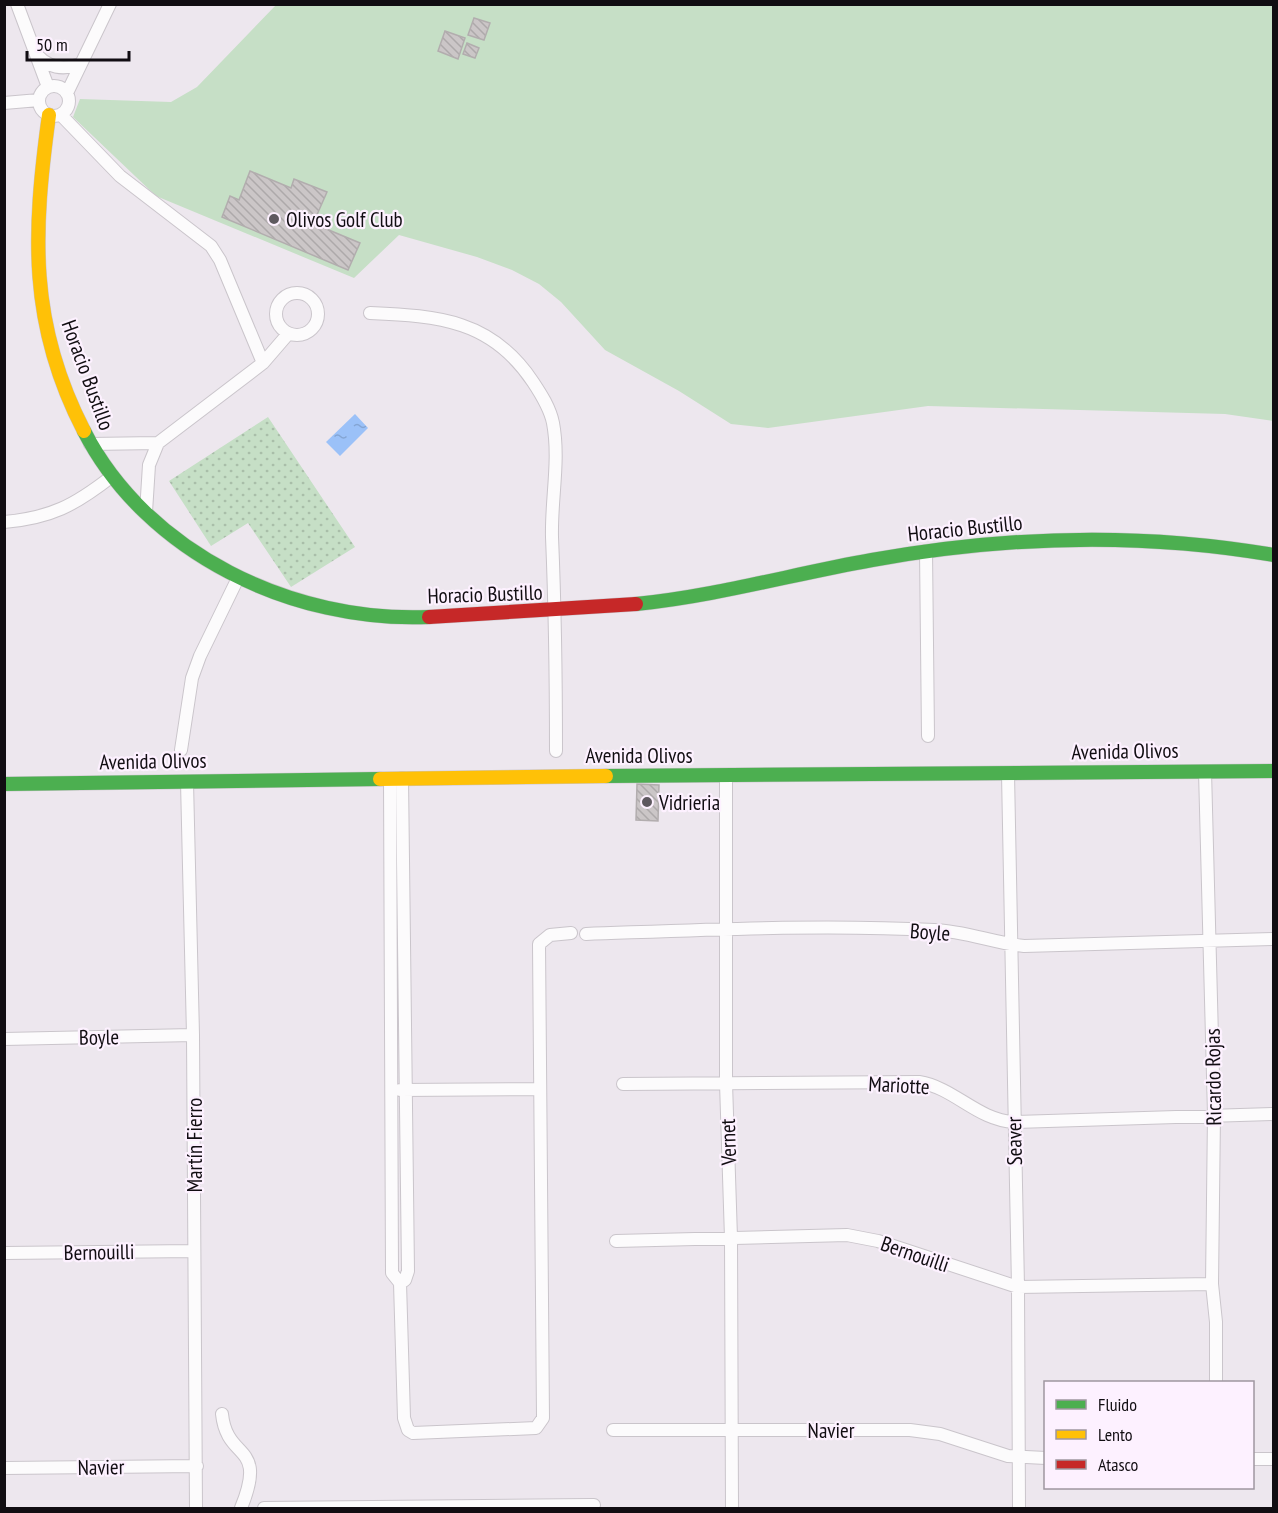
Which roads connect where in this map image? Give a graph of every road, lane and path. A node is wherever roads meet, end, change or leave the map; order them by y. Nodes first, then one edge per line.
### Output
1 (17, 4) edge
2 (110, 4) edge
3 (35, 51) junction
4 (80, 64) junction
5 (48, 87) junction
6 (67, 93) junction
7 (39, 100) junction
8 (4, 103) edge
9 (55, 115) junction
10 (370, 313) dead end
11 (288, 334) dead end
12 (262, 363) junction
13 (158, 443) junction
14 (90, 444) junction
15 (111, 477) junction
16 (146, 512) junction
17 (4, 522) edge
18 (926, 551) junction
19 (1274, 555) edge
20 (238, 578) junction
21 (556, 612) junction
22 (928, 736) dead end
23 (181, 750) dead end
24 (556, 751) dead end
25 (1205, 771) junction
26 (1274, 771) edge
27 (1008, 774) junction
28 (726, 776) junction
29 (396, 778) junction
30 (187, 782) junction
31 (4, 784) edge
32 (726, 929) junction
33 (571, 933) dead end
34 (585, 934) dead end
35 (1274, 939) edge
36 (1210, 940) junction
37 (1012, 945) junction
38 (391, 957) junction
39 (405, 958) junction
40 (193, 1035) junction
41 (4, 1039) edge
42 (726, 1083) junction
43 (623, 1084) dead end
44 (540, 1089) junction
45 (392, 1090) junction
46 (406, 1090) junction
47 (1214, 1114) junction
48 (1274, 1114) edge
49 (1014, 1122) junction
50 (731, 1238) junction
51 (616, 1241) dead end
52 (194, 1251) junction
53 (4, 1253) edge
54 (400, 1283) junction
55 (1212, 1284) junction
56 (1018, 1287) junction
57 (1216, 1381) edge
58 (222, 1414) dead end
59 (613, 1430) dead end
60 (731, 1430) junction
61 (1019, 1458) junction
62 (1044, 1458) edge
63 (1254, 1459) edge
64 (1274, 1459) edge
65 (197, 1466) junction
66 (4, 1468) edge
67 (594, 1505) dead end
68 (491, 1507) edge
69 (266, 1508) edge
70 (386, 1508) edge
71 (196, 1509) edge
72 (241, 1509) edge
73 (732, 1509) edge
74 (1019, 1509) edge

1 - 3 street
2 - 4 street
3 - 4 street
3 - 5 street
4 - 6 street
5 - 6 street
5 - 7 street
6 - 9 street
7 - 8 street
7 - 9 street
9 - 12 street
9 - 14 street, Horacio Bustillo
10 - 21 street
11 - 12 street
12 - 13 street
13 - 14 street
13 - 16 street
14 - 15 street, Horacio Bustillo
15 - 16 street, Horacio Bustillo
15 - 17 street
16 - 20 street, Horacio Bustillo
18 - 19 street, Horacio Bustillo
18 - 21 street, Horacio Bustillo
18 - 22 street
20 - 21 street, Horacio Bustillo
20 - 23 street
21 - 24 street
25 - 26 street, Avenida Olivos
25 - 27 street, Avenida Olivos
25 - 36 street, Ricardo Rojas
27 - 28 street, Avenida Olivos
27 - 37 street, Seaver
28 - 29 street, Avenida Olivos
28 - 32 street, Vernet
29 - 30 street, Avenida Olivos
29 - 38 street
29 - 39 street
30 - 31 street, Avenida Olivos
30 - 40 street, Martín Fierro
32 - 34 street, Boyle
32 - 37 street, Boyle
32 - 42 street, Vernet
33 - 44 street
35 - 36 street, Boyle
36 - 37 street, Boyle
36 - 47 street, Ricardo Rojas
37 - 49 street, Seaver
38 - 39 street
38 - 45 street
39 - 46 street
40 - 41 street, Boyle
40 - 52 street, Martín Fierro
42 - 43 street, Mariotte
42 - 49 street, Mariotte
42 - 50 street, Vernet
44 - 46 street
44 - 54 street
45 - 46 street
45 - 54 street
46 - 54 street
47 - 48 street, Mariotte
47 - 49 street, Mariotte
47 - 55 street, Ricardo Rojas
49 - 56 street, Seaver
50 - 51 street, Bernouilli
50 - 56 street, Bernouilli
50 - 60 street, Vernet
52 - 53 street, Bernouilli
52 - 65 street, Martín Fierro
55 - 56 street, Bernouilli
55 - 57 street, Ricardo Rojas
56 - 61 street, Seaver
58 - 72 street
59 - 60 street, Navier
60 - 61 street, Navier
60 - 73 street, Vernet
61 - 62 street, Navier
61 - 74 street, Seaver
63 - 64 street
65 - 66 street, Navier
65 - 71 street, Martín Fierro
67 - 68 street
68 - 70 street
69 - 70 street

